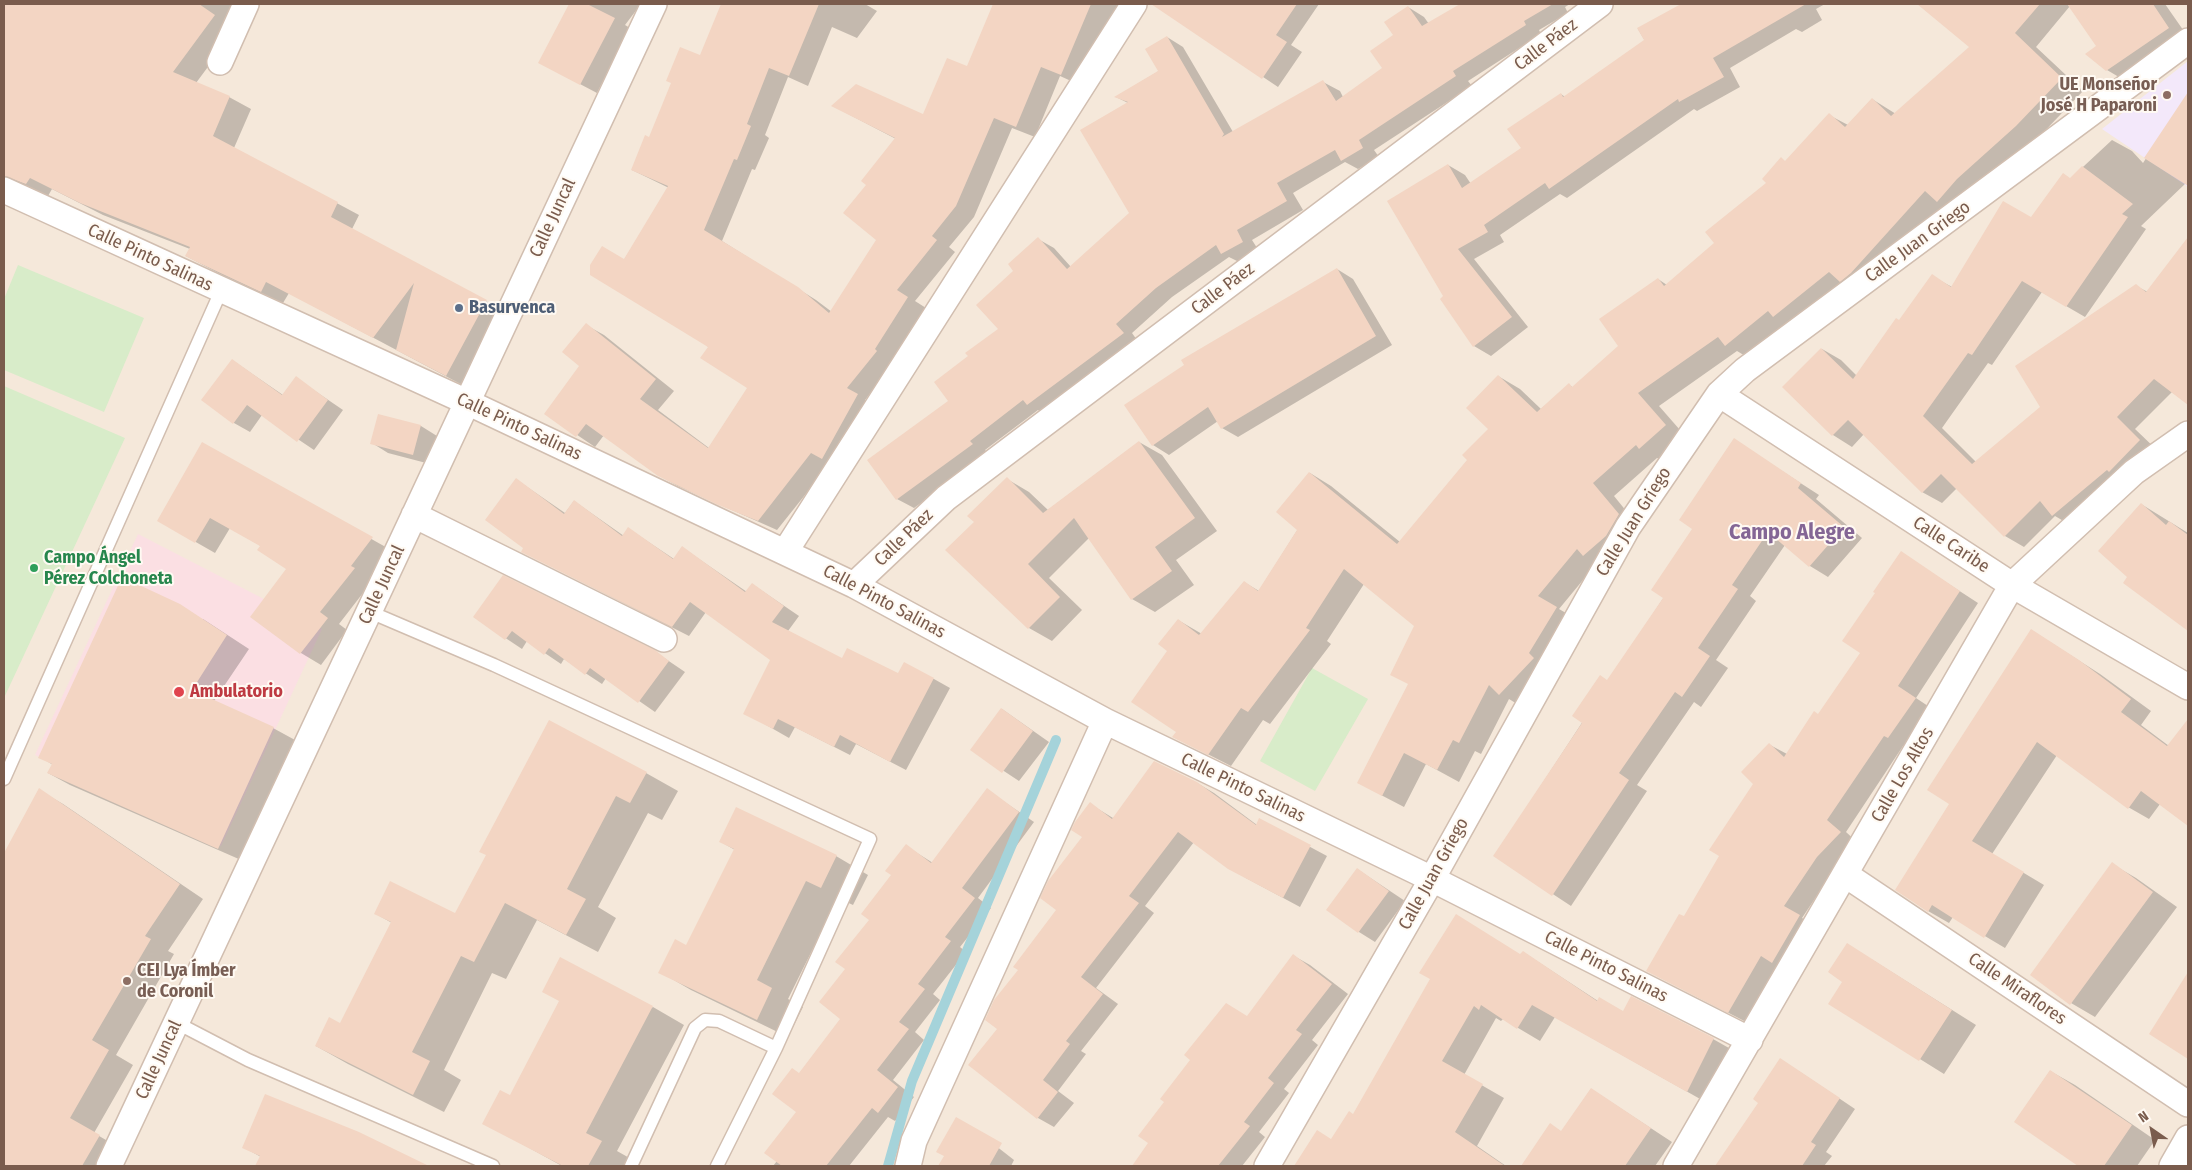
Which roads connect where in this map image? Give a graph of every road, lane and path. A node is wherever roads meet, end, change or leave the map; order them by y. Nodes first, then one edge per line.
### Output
1 (246, 4) edge
2 (654, 4) edge
3 (1134, 4) edge
4 (1600, 4) edge
5 (2188, 41) edge
6 (220, 62) dead end
7 (4, 190) edge
8 (221, 291) junction
9 (1719, 394) junction
10 (467, 402) junction
11 (2188, 434) edge
12 (414, 515) junction
13 (785, 552) junction
14 (2012, 584) junction
15 (854, 585) junction
16 (370, 612) junction
17 (664, 639) dead end
18 (2188, 687) edge
19 (1105, 721) junction
20 (4, 779) edge
21 (1846, 874) junction
22 (1432, 879) junction
23 (177, 1022) junction
24 (1750, 1040) junction
25 (776, 1048) junction
26 (2188, 1104) edge
27 (2188, 1138) edge
28 (109, 1166) edge
29 (493, 1166) edge
30 (631, 1166) edge
31 (717, 1166) edge
32 (908, 1166) edge
33 (1267, 1166) edge
34 (1676, 1166) edge
35 (2172, 1166) edge

1 - 6 street
2 - 10 street, Calle Juncal
3 - 13 street
4 - 15 street, Calle Páez
5 - 9 street, Calle Juan Griego
7 - 8 street, Calle Pinto Salinas
8 - 10 street, Calle Pinto Salinas
8 - 20 lane
9 - 14 street, Calle Caribe
9 - 22 street, Calle Juan Griego
10 - 12 street, Calle Juncal
10 - 13 street, Calle Pinto Salinas
11 - 14 street, Calle Los Altos
12 - 16 street, Calle Juncal
12 - 17 street
13 - 15 street, Calle Pinto Salinas
14 - 18 street, Calle Caribe
14 - 21 street, Calle Los Altos
15 - 19 street, Calle Pinto Salinas
16 - 23 street, Calle Juncal
16 - 25 lane
19 - 22 street, Calle Pinto Salinas
19 - 32 street
21 - 24 street, Calle Los Altos
21 - 26 street, Calle Miraflores
22 - 24 street, Calle Pinto Salinas
22 - 33 street, Calle Juan Griego
23 - 28 street, Calle Juncal
23 - 29 lane
24 - 34 street, Calle Los Altos
25 - 30 lane
25 - 31 lane
27 - 35 street

